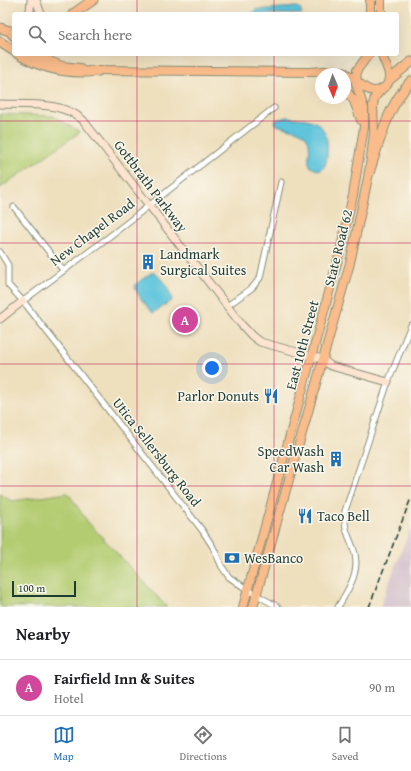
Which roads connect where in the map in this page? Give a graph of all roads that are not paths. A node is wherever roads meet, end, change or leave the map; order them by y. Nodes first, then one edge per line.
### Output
1 (31, 0) edge
2 (36, 0) edge
3 (93, 0) edge
4 (370, 0) edge
5 (381, 0) edge
6 (29, 12) edge
7 (40, 12) edge
8 (76, 12) edge
9 (370, 12) edge
10 (381, 12) edge
11 (0, 28) edge
12 (12, 34) edge
13 (0, 42) edge
14 (12, 50) edge
15 (22, 56) edge
16 (38, 56) edge
17 (368, 56) edge
18 (383, 56) edge
19 (411, 62) edge
20 (98, 71) junction
21 (309, 72) junction
22 (315, 74) edge
23 (389, 80) junction
24 (411, 81) edge
25 (357, 83) junction
26 (381, 90) junction
27 (351, 97) edge
28 (0, 104) edge
29 (274, 108) dead end
30 (362, 136) junction
31 (368, 173) junction
32 (281, 182) dead end
33 (150, 206) junction
34 (14, 207) dead end
35 (0, 252) edge
36 (63, 270) junction
37 (23, 301) junction
38 (227, 306) junction
39 (0, 319) edge
40 (411, 325) edge
41 (312, 357) junction
42 (322, 360) junction
43 (388, 382) junction
44 (248, 590) junction
45 (256, 594) junction
46 (243, 607) edge
47 (253, 607) edge
48 (278, 607) edge
49 (338, 607) edge

1 - 6 street
2 - 7 street
3 - 8 highway
4 - 9 main road
5 - 10 main road
11 - 12 highway
13 - 14 highway
15 - 20 highway
16 - 20 main road
17 - 25 main road
18 - 23 main road
19 - 23 highway
20 - 21 main road
21 - 22 main road
21 - 25 main road
23 - 26 main road
24 - 31 highway
25 - 26 main road
25 - 30 main road, East 10th Street
26 - 31 main road
27 - 30 main road
28 - 33 street, Gottbrath Parkway
29 - 33 street, New Chapel Road
30 - 41 main road, East 10th Street
31 - 42 main road, State Road 62
32 - 38 street
33 - 36 street, New Chapel Road
33 - 38 street, Gottbrath Parkway
34 - 36 street
35 - 37 street, Utica Sellersburg Road
36 - 37 street, New Chapel Road
37 - 39 street, New Chapel Road
37 - 44 street, Utica Sellersburg Road
38 - 41 street, Gottbrath Parkway
40 - 43 street
41 - 42 street, Gottbrath Parkway
41 - 44 main road, East 10th Street
42 - 43 street, Gottbrath Parkway
42 - 45 main road, State Road 62
43 - 49 street
44 - 45 street, Utica Sellersburg Road
44 - 46 main road, East 10th Street
45 - 47 main road, State Road 62
45 - 48 street, Utica Sellersburg Road

